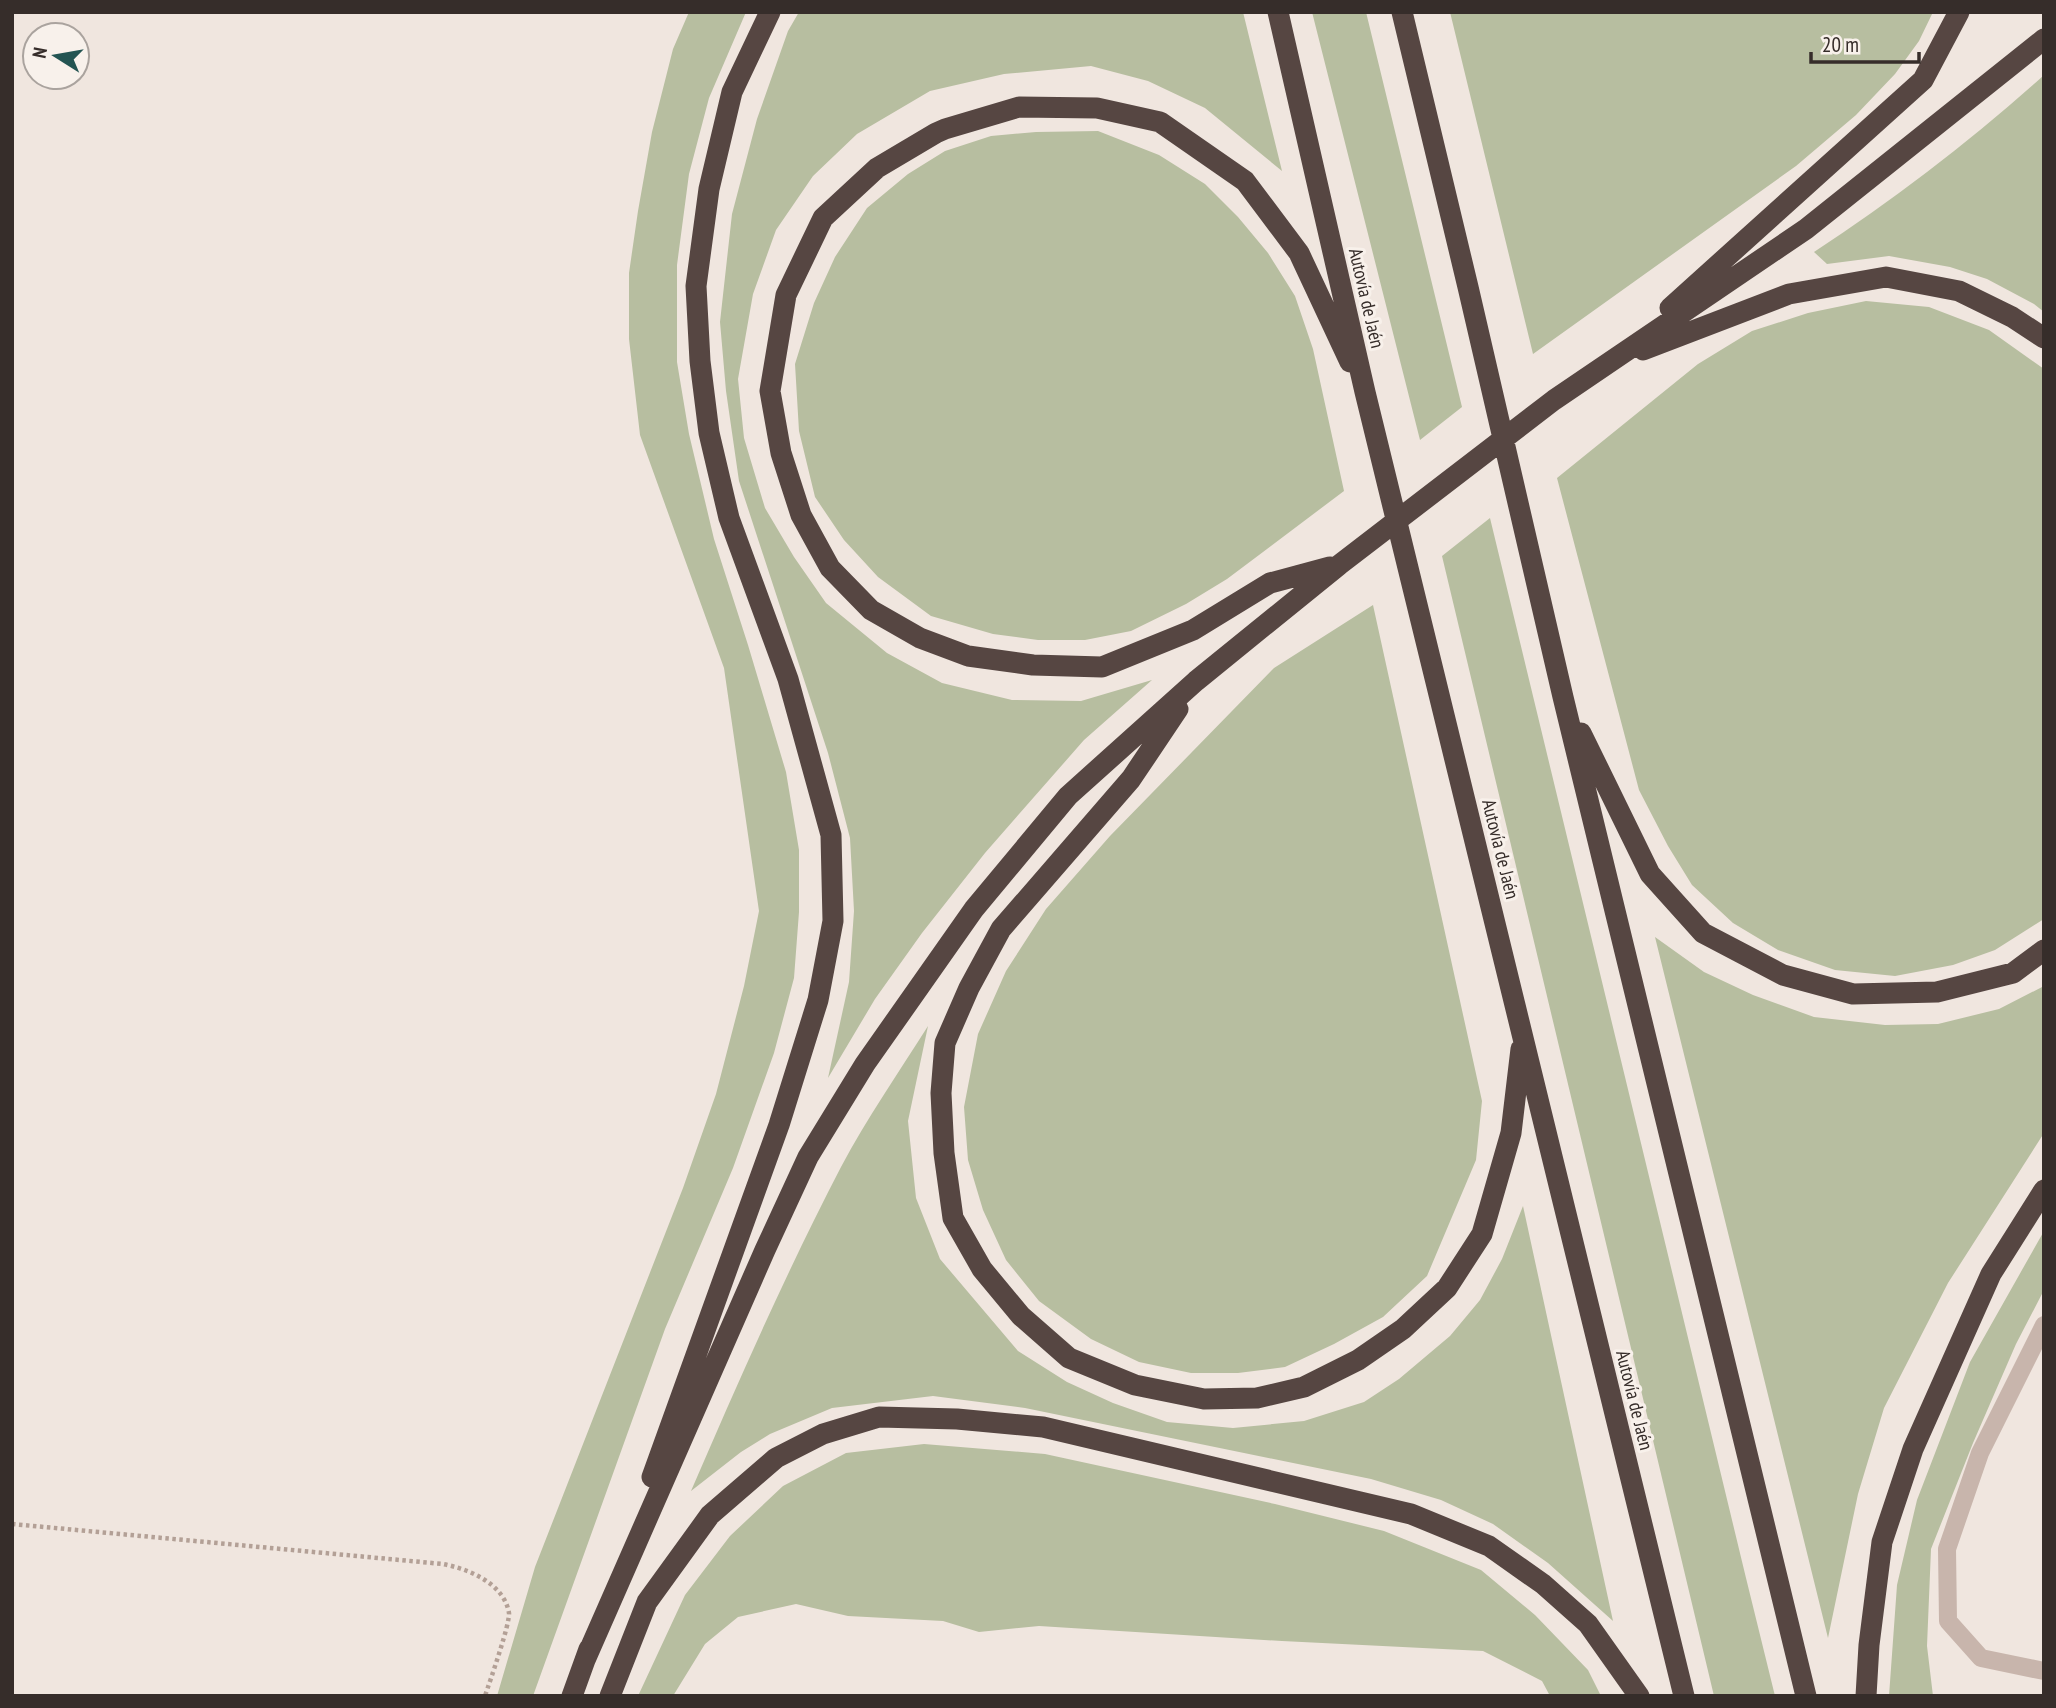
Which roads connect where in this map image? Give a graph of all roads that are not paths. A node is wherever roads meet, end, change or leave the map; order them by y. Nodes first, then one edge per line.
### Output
1 (770, 12) edge
2 (1278, 12) edge
3 (1402, 12) edge
4 (1959, 12) edge
5 (2044, 39) edge
6 (2044, 338) edge
7 (1609, 363) junction
8 (1366, 392) junction
9 (1339, 565) junction
10 (1196, 681) junction
11 (1563, 697) junction
12 (2044, 950) edge
13 (1523, 1036) junction
14 (2044, 1190) edge
15 (2044, 1325) edge
16 (585, 1660) junction
17 (2044, 1671) edge
18 (572, 1696) edge
19 (610, 1696) edge
20 (1639, 1696) edge
21 (1684, 1696) edge
22 (1806, 1696) edge
23 (1866, 1696) edge

1 - 16 highway
2 - 8 highway, Autovía de Jaén
3 - 11 highway
4 - 7 highway
5 - 7 highway
6 - 7 highway
7 - 9 highway
8 - 9 highway
8 - 13 highway, Autovía de Jaén
9 - 10 highway
10 - 13 highway
10 - 16 highway
11 - 12 highway
11 - 22 highway
13 - 21 highway, Autovía de Jaén
14 - 23 highway
15 - 17 street
16 - 18 highway
19 - 20 highway

